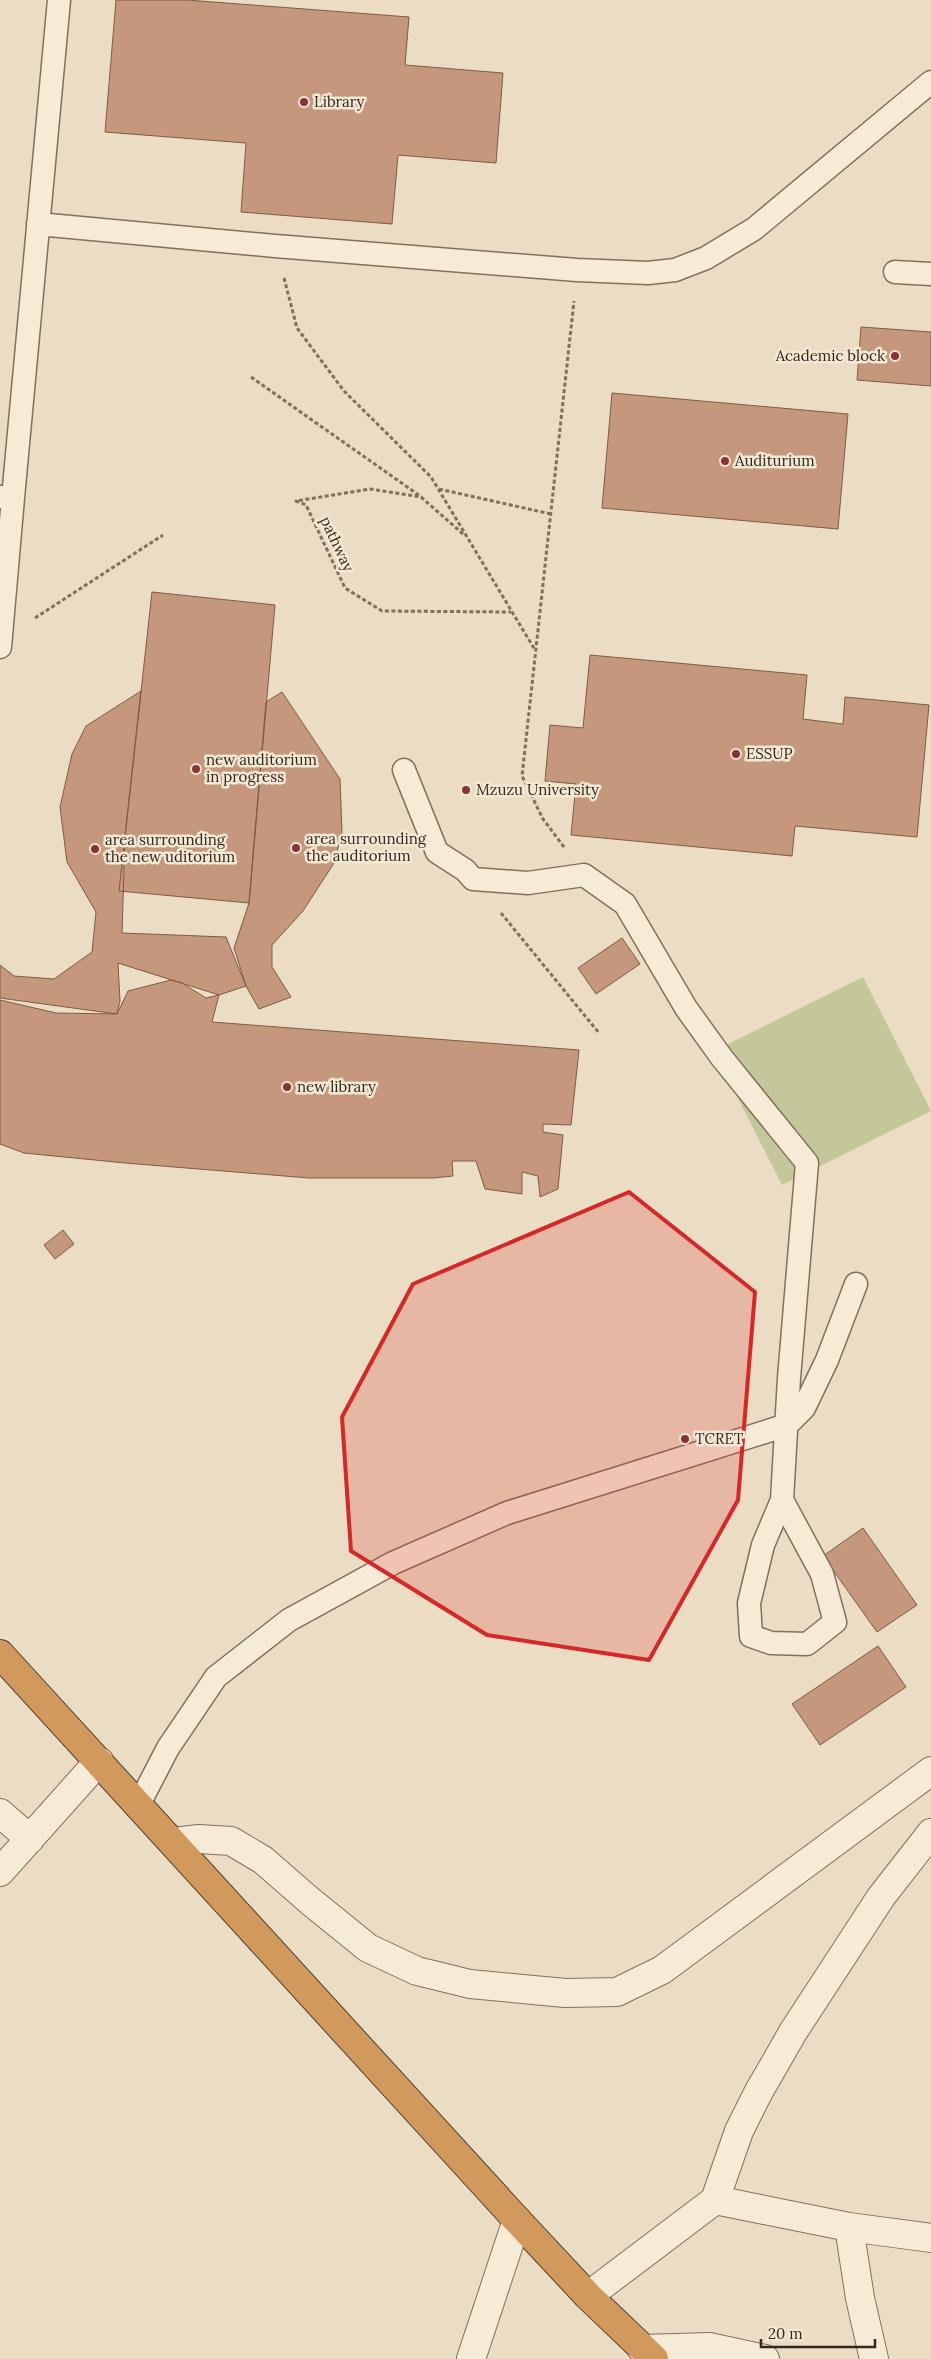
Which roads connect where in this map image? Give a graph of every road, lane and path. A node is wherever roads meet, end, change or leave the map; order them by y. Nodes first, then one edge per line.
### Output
1 (59, 0) edge
2 (931, 82) edge
3 (38, 224) junction
4 (275, 246) junction
5 (577, 270) junction
6 (895, 272) dead end
7 (931, 274) edge
8 (251, 377) dead end
9 (438, 489) junction
10 (421, 497) junction
11 (6, 498) edge
12 (550, 514) junction
13 (163, 535) dead end
14 (466, 537) junction
15 (512, 612) junction
16 (0, 640) edge
17 (0, 647) edge
18 (536, 651) junction
19 (404, 770) dead end
20 (584, 875) junction
21 (473, 879) junction
22 (599, 1033) dead end
23 (856, 1284) dead end
24 (787, 1425) junction
25 (782, 1500) junction
26 (0, 1654) edge
27 (99, 1761) junction
28 (931, 1772) edge
29 (139, 1804) junction
30 (0, 1813) edge
31 (931, 1833) edge
32 (30, 1838) junction
33 (174, 1842) junction
34 (0, 1872) edge
35 (715, 2200) junction
36 (517, 2220) junction
37 (849, 2227) junction
38 (931, 2238) edge
39 (588, 2296) junction
40 (648, 2354) edge
41 (470, 2359) edge
42 (764, 2359) edge
43 (874, 2359) edge

1 - 3 lane
2 - 5 lane
3 - 4 lane
3 - 11 lane
4 - 5 lane
4 - 9 path
5 - 12 path
6 - 7 lane
8 - 10 path
9 - 12 path
9 - 14 path
10 - 14 path
10 - 15 path, pathway
11 - 16 lane
12 - 18 path
13 - 16 path
14 - 15 path
15 - 18 path
16 - 17 lane
18 - 20 path
19 - 21 lane
20 - 21 lane
20 - 24 lane
21 - 22 path
23 - 24 lane
24 - 25 lane
24 - 29 lane
25 - 25 lane
26 - 27 highway
27 - 29 highway
27 - 32 street
28 - 33 street
29 - 33 highway
30 - 32 street
31 - 35 street
32 - 34 street
33 - 36 highway
35 - 37 street
35 - 39 street
36 - 39 highway
36 - 41 street
37 - 38 street
37 - 43 street
39 - 40 highway
40 - 42 street

